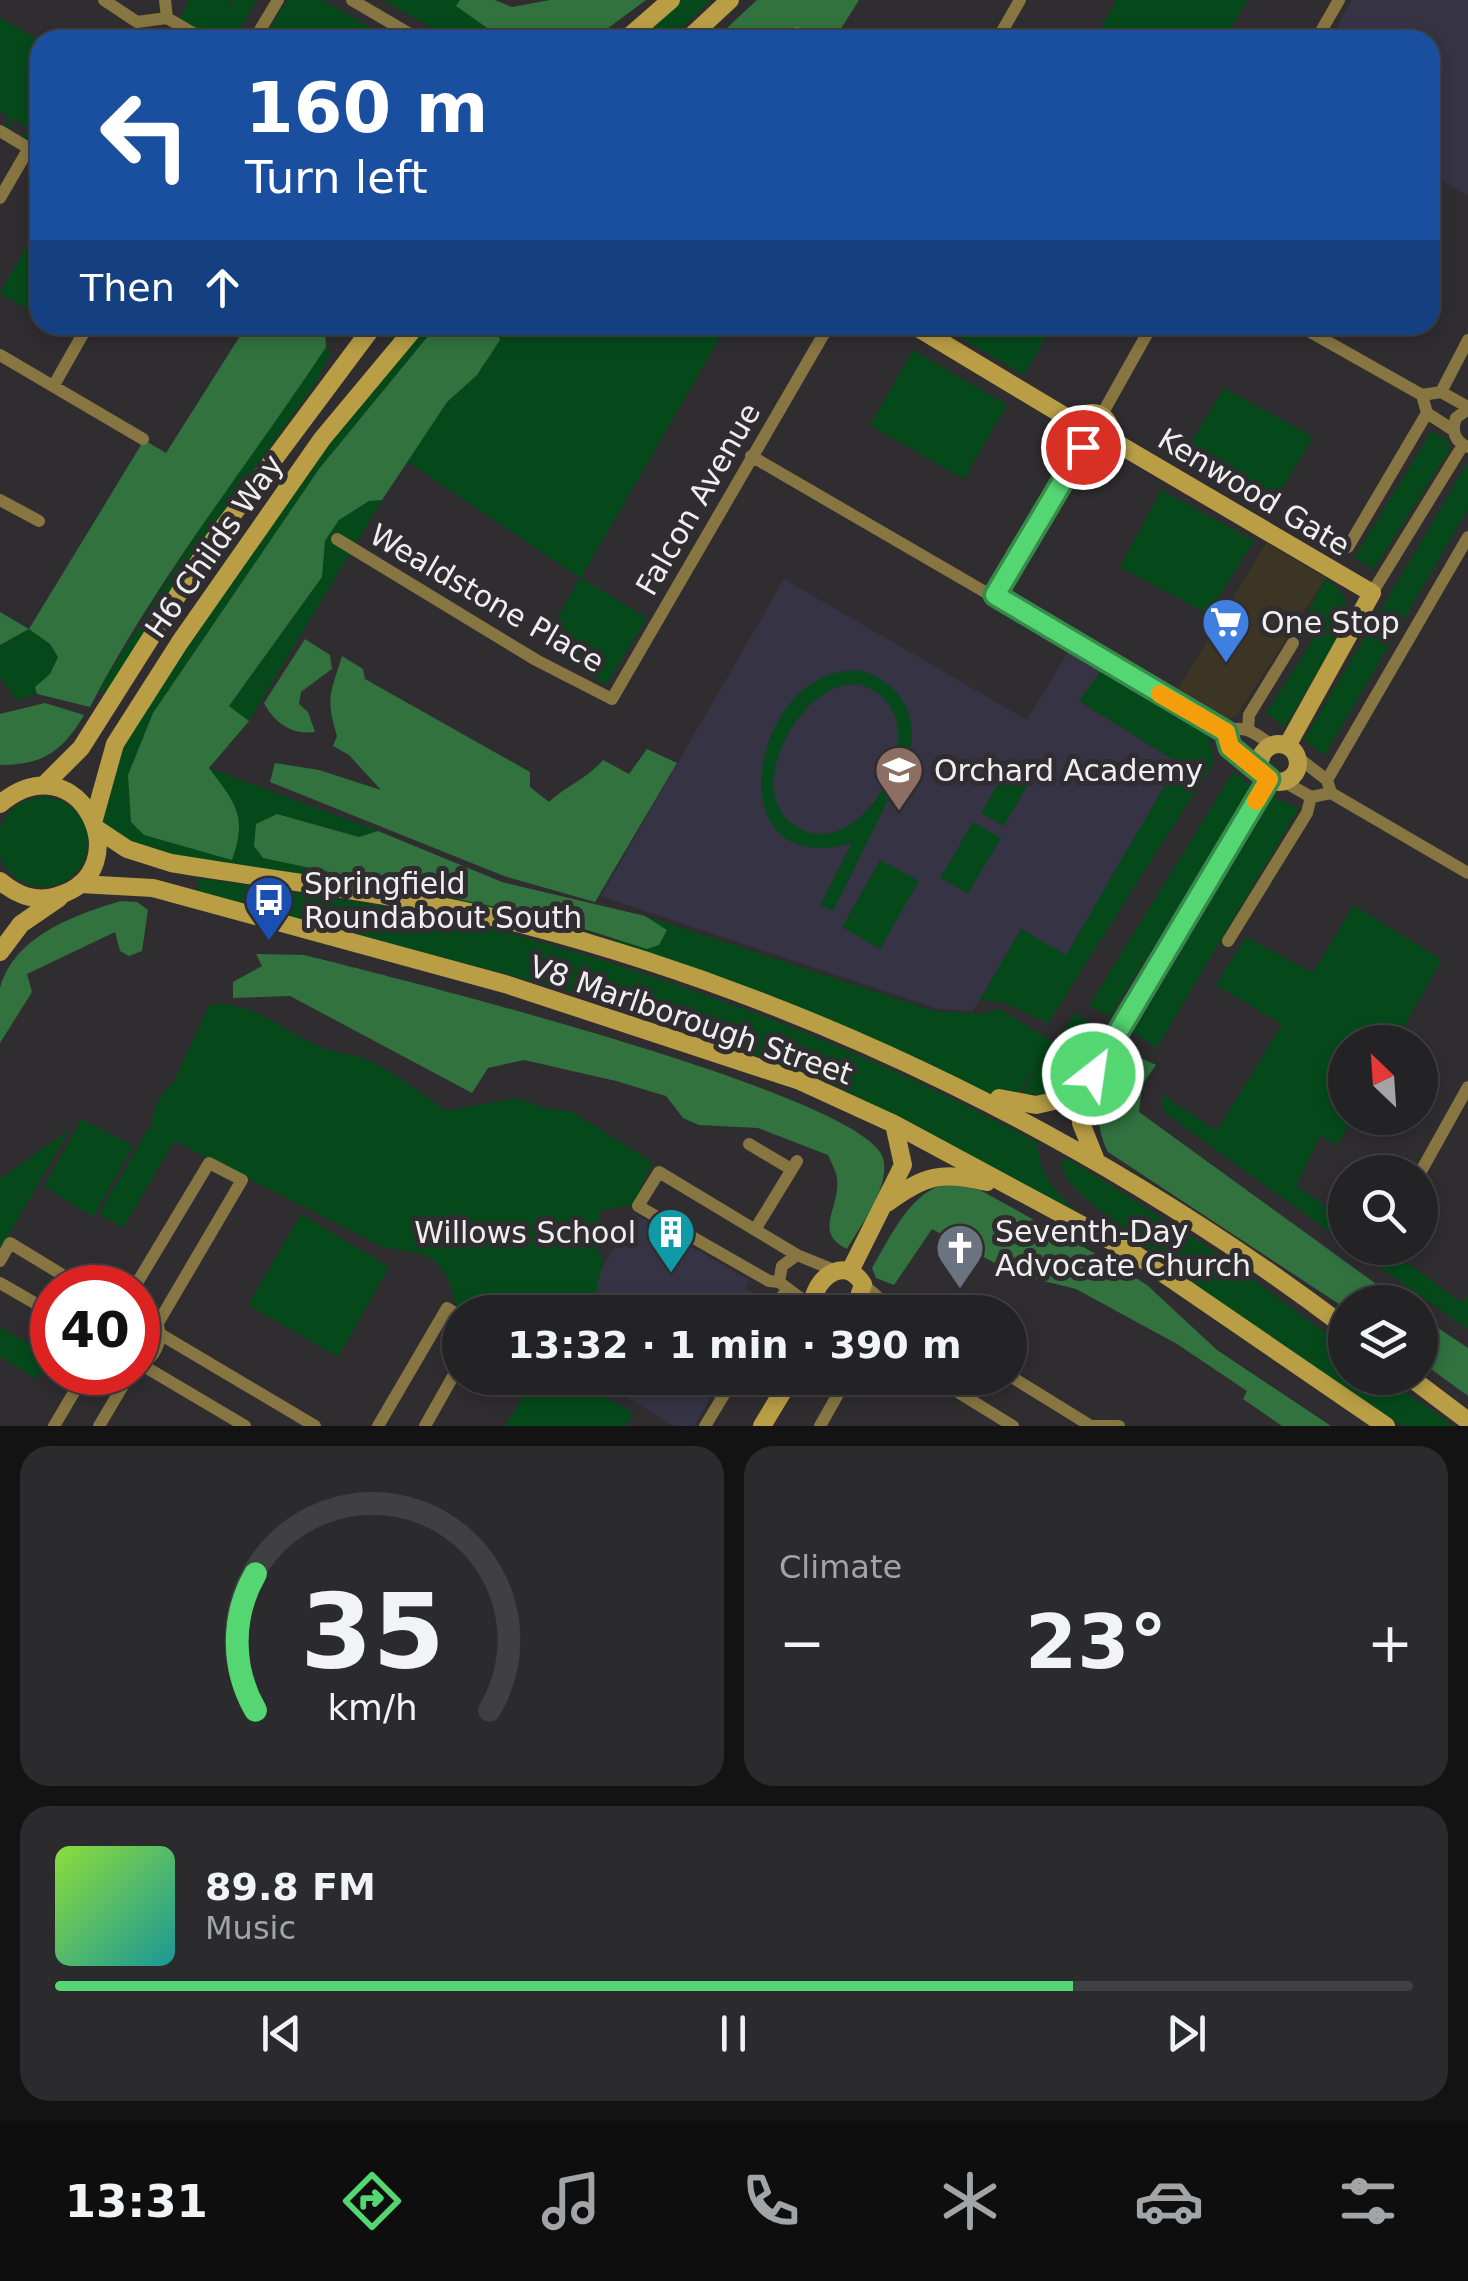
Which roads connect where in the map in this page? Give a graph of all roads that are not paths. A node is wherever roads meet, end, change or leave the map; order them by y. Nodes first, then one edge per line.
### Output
1 (104, 0) edge
2 (165, 0) edge
3 (278, 0) edge
4 (352, 0) edge
5 (671, 0) edge
6 (730, 0) edge
7 (1020, 0) edge
8 (1340, 0) edge
9 (166, 18) junction
10 (187, 30) edge
11 (260, 30) edge
12 (403, 30) edge
13 (636, 30) edge
14 (697, 30) edge
15 (1003, 30) edge
16 (1322, 30) edge
17 (0, 131) edge
18 (30, 149) edge
19 (30, 159) edge
20 (0, 198) edge
21 (82, 335) edge
22 (366, 335) edge
23 (409, 335) edge
24 (823, 335) edge
25 (931, 335) edge
26 (1146, 335) edge
27 (1316, 335) edge
28 (1468, 340) edge
29 (0, 355) edge
30 (54, 385) junction
31 (1441, 392) junction
32 (1422, 395) junction
33 (1468, 408) edge
34 (1427, 413) junction
35 (1101, 416) junction
36 (1076, 423) junction
37 (1453, 430) junction
38 (1108, 438) junction
39 (143, 439) dead end
40 (1466, 446) edge
41 (1083, 447) junction
42 (751, 456) junction
43 (0, 500) edge
44 (39, 522) dead end
45 (1468, 538) edge
46 (337, 539) dead end
47 (1348, 546) dead end
48 (1372, 593) junction
49 (995, 595) junction
50 (1293, 643) dead end
51 (612, 699) joint
52 (1248, 729) junction
53 (1226, 732) junction
54 (1285, 749) junction
55 (1271, 776) junction
56 (44, 786) junction
57 (1329, 786) junction
58 (5, 796) edge
59 (1310, 797) junction
60 (96, 824) junction
61 (1468, 873) edge
62 (0, 881) edge
63 (80, 884) junction
64 (64, 895) junction
65 (1228, 941) dead end
66 (0, 952) edge
67 (959, 1086) junction
68 (1468, 1088) edge
69 (1081, 1095) junction
70 (894, 1124) junction
71 (749, 1144) dead end
72 (1430, 1155) edge
73 (1096, 1160) junction
74 (1012, 1188) junction
75 (887, 1203) junction
76 (756, 1228) junction
77 (797, 1255) junction
78 (0, 1261) edge
79 (46, 1265) edge
80 (148, 1265) edge
81 (849, 1275) junction
82 (0, 1283) edge
83 (782, 1286) junction
84 (779, 1295) edge
85 (794, 1295) edge
86 (817, 1295) edge
87 (852, 1295) edge
88 (873, 1295) edge
89 (30, 1301) edge
90 (1328, 1314) edge
91 (442, 1317) edge
92 (160, 1326) edge
93 (160, 1329) edge
94 (160, 1380) edge
95 (1027, 1386) edge
96 (72, 1395) edge
97 (120, 1395) edge
98 (442, 1395) edge
99 (724, 1395) edge
100 (781, 1395) edge
101 (837, 1395) edge
102 (963, 1395) edge
103 (1434, 1395) edge
104 (1468, 1421) edge
105 (54, 1426) edge
106 (100, 1426) edge
107 (244, 1426) edge
108 (315, 1426) edge
109 (378, 1426) edge
110 (425, 1426) edge
111 (705, 1426) edge
112 (762, 1426) edge
113 (820, 1426) edge
114 (1014, 1426) edge
115 (1092, 1426) edge
116 (1119, 1426) edge
117 (1386, 1426) edge

1 - 9 street
2 - 9 street
3 - 11 street
4 - 12 street
5 - 13 main road
6 - 14 main road
7 - 15 street
8 - 16 street
9 - 10 street
17 - 18 street
19 - 20 street
21 - 30 street
22 - 56 main road, H6 Childs Way
23 - 60 main road, H6 Childs Way
24 - 42 street, Falcon Avenue
25 - 36 main road
26 - 35 street
27 - 32 street
28 - 31 street
29 - 30 street
30 - 39 street
31 - 32 street
31 - 33 street
32 - 34 street
33 - 37 street
34 - 37 street
34 - 47 street
35 - 36 main road
35 - 38 main road
36 - 41 main road
37 - 40 street
38 - 41 main road
38 - 48 main road, Kenwood Gate
40 - 48 street
41 - 49 street
42 - 49 street
42 - 51 street, Falcon Avenue
43 - 44 street
45 - 57 street
46 - 51 street, Wealdstone Place
48 - 54 main road
49 - 53 street
50 - 52 street
52 - 53 street
52 - 54 street
53 - 55 street
54 - 55 main road
54 - 55 main road
54 - 57 street
55 - 59 street
55 - 69 main road
56 - 58 main road
56 - 60 main road, V8 Marlborough Street
57 - 59 street
57 - 61 street
59 - 65 street
60 - 63 main road, H6 Childs Way
60 - 67 main road, V8 Marlborough Street
62 - 64 main road
63 - 64 main road
63 - 70 main road, V8 Marlborough Street
64 - 66 main road
67 - 69 main road
67 - 73 main road, V8 Marlborough Street
68 - 72 street
69 - 73 main road
70 - 74 main road, V8 Marlborough Street
70 - 75 main road
71 - 76 street
73 - 90 main road, V8 Marlborough Street
74 - 75 main road
74 - 117 main road, V8 Marlborough Street
75 - 81 main road
76 - 77 street
76 - 83 street
77 - 81 street
77 - 83 street
78 - 79 street
80 - 92 street
81 - 86 main road
81 - 87 main road
81 - 88 street
82 - 89 street
83 - 84 street
83 - 85 street
91 - 109 street
93 - 108 street
94 - 107 street
95 - 115 street
96 - 105 street
97 - 106 street
98 - 110 street
99 - 111 street
100 - 112 main road
101 - 113 street
102 - 114 street
103 - 104 main road
115 - 116 street

